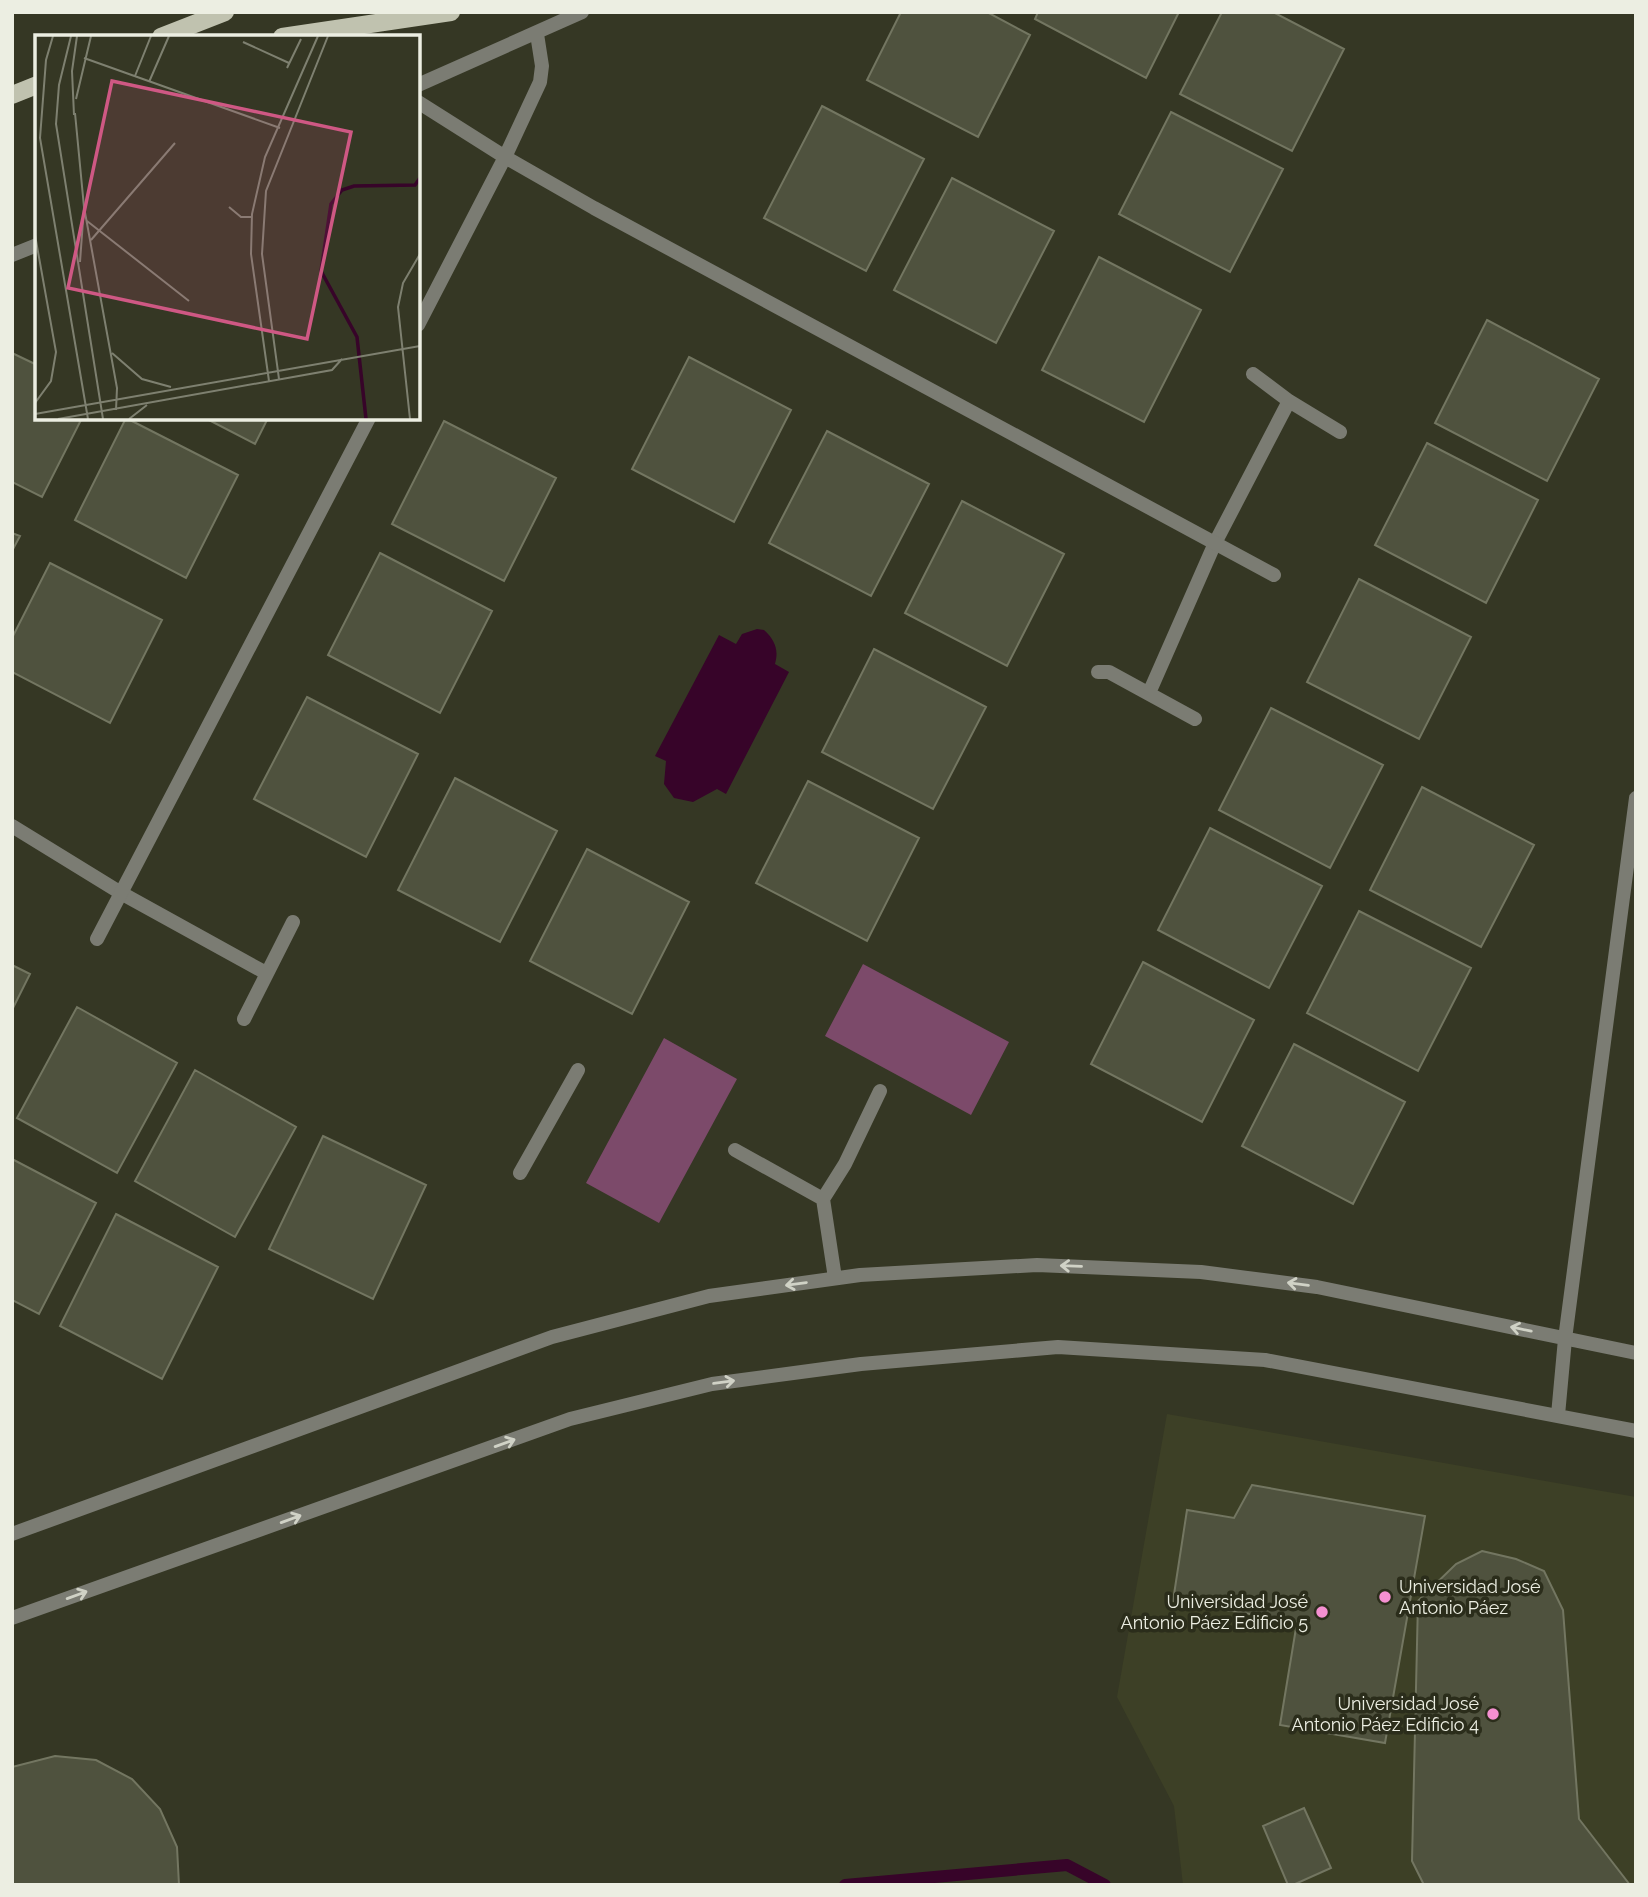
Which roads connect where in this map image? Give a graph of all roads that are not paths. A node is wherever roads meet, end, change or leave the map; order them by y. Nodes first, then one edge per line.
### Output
1 (225, 12) edge
2 (451, 12) edge
3 (582, 12) edge
4 (537, 34) junction
5 (166, 35) edge
6 (296, 35) edge
7 (420, 84) edge
8 (35, 86) edge
9 (12, 95) edge
10 (420, 103) edge
11 (505, 157) junction
12 (35, 246) edge
13 (12, 255) edge
14 (420, 321) edge
15 (1253, 374) dead end
16 (1289, 401) junction
17 (368, 420) edge
18 (1340, 432) dead end
19 (1215, 543) junction
20 (1274, 575) dead end
21 (1098, 672) dead end
22 (1149, 693) junction
23 (1195, 719) dead end
24 (1636, 798) edge
25 (12, 826) edge
26 (121, 893) junction
27 (293, 922) dead end
28 (97, 939) dead end
29 (266, 973) junction
30 (244, 1019) dead end
31 (578, 1070) dead end
32 (880, 1091) dead end
33 (735, 1150) dead end
34 (520, 1173) dead end
35 (822, 1199) junction
36 (835, 1278) junction
37 (1565, 1339) junction
38 (1636, 1353) edge
39 (1558, 1415) junction
40 (1636, 1431) edge
41 (12, 1534) edge
42 (12, 1618) edge

1 - 5 main road
2 - 6 main road
3 - 4 street
4 - 7 street
4 - 11 street
8 - 9 main road
10 - 11 street
11 - 14 street
11 - 19 street
12 - 13 street
15 - 16 street
16 - 18 street
16 - 19 street
17 - 26 street
19 - 20 street
19 - 22 street
21 - 22 street
22 - 23 street
24 - 37 street
25 - 26 street
26 - 28 street
26 - 29 street
27 - 29 street
29 - 30 street
31 - 34 street
32 - 35 street
33 - 35 street
35 - 36 street
37 -> 36 street
36 -> 41 street
37 - 38 street
37 - 39 street
39 - 40 street
42 -> 39 street

